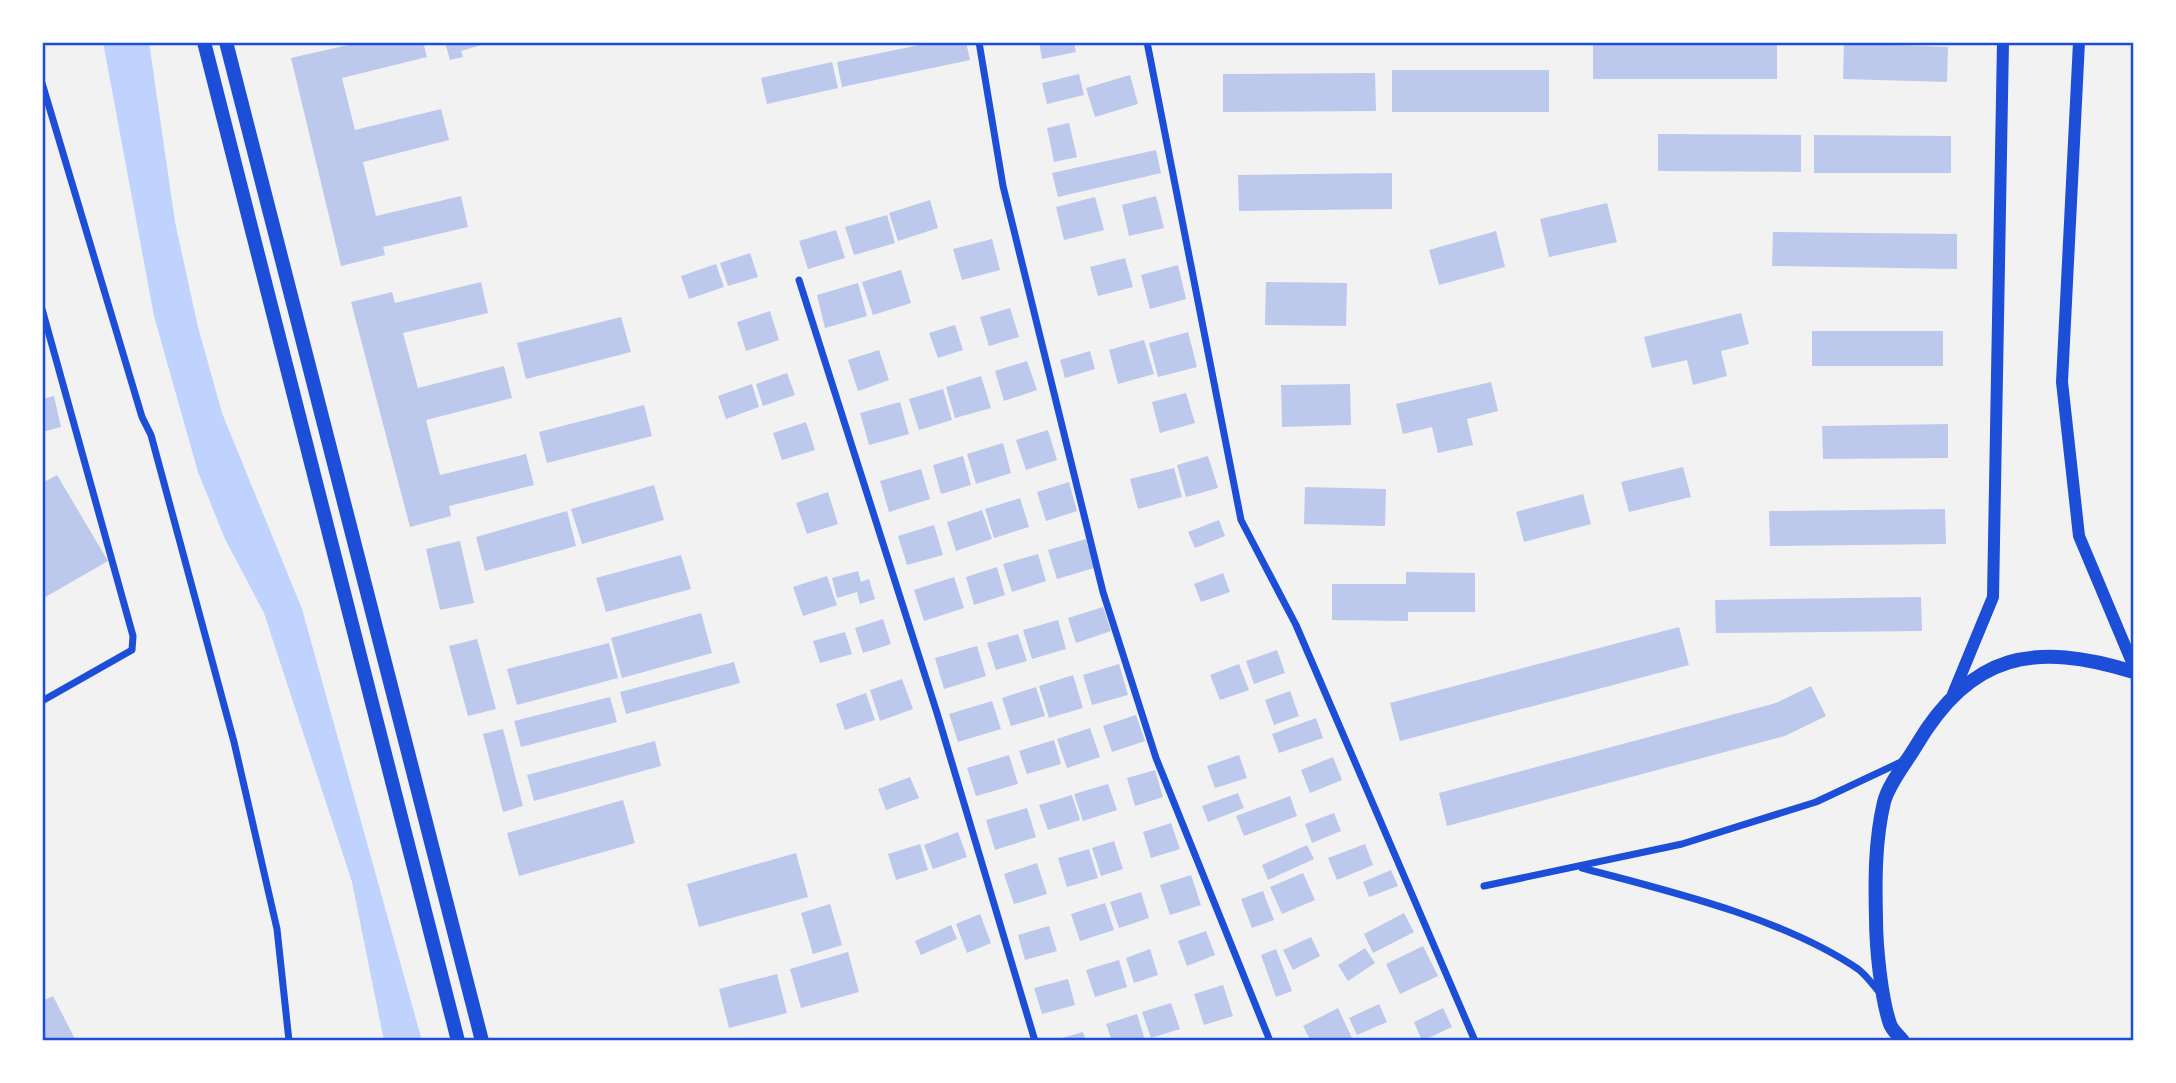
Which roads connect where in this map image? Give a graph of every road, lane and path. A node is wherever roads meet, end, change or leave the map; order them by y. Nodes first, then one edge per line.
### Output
1 (204, 42) edge
2 (226, 42) edge
3 (979, 42) edge
4 (1147, 42) edge
5 (2003, 42) edge
6 (2079, 42) edge
7 (42, 83) edge
8 (799, 280) dead end
9 (42, 309) edge
10 (2134, 670) edge
11 (1953, 694) junction
12 (42, 701) edge
13 (1909, 759) junction
14 (1581, 868) junction
15 (1484, 886) dead end
16 (1886, 1000) junction
17 (289, 1041) edge
18 (458, 1041) edge
19 (482, 1041) edge
20 (1035, 1041) edge
21 (1270, 1041) edge
22 (1475, 1041) edge
23 (1903, 1041) edge

1 - 18 main road
2 - 19 main road
3 - 21 street
4 - 22 street
5 - 11 street
6 - 10 street
7 - 17 street
8 - 20 street
9 - 12 street
10 - 11 main road
11 - 13 main road
13 - 14 street
13 - 16 main road
14 - 15 street
14 - 16 street
16 - 23 main road

